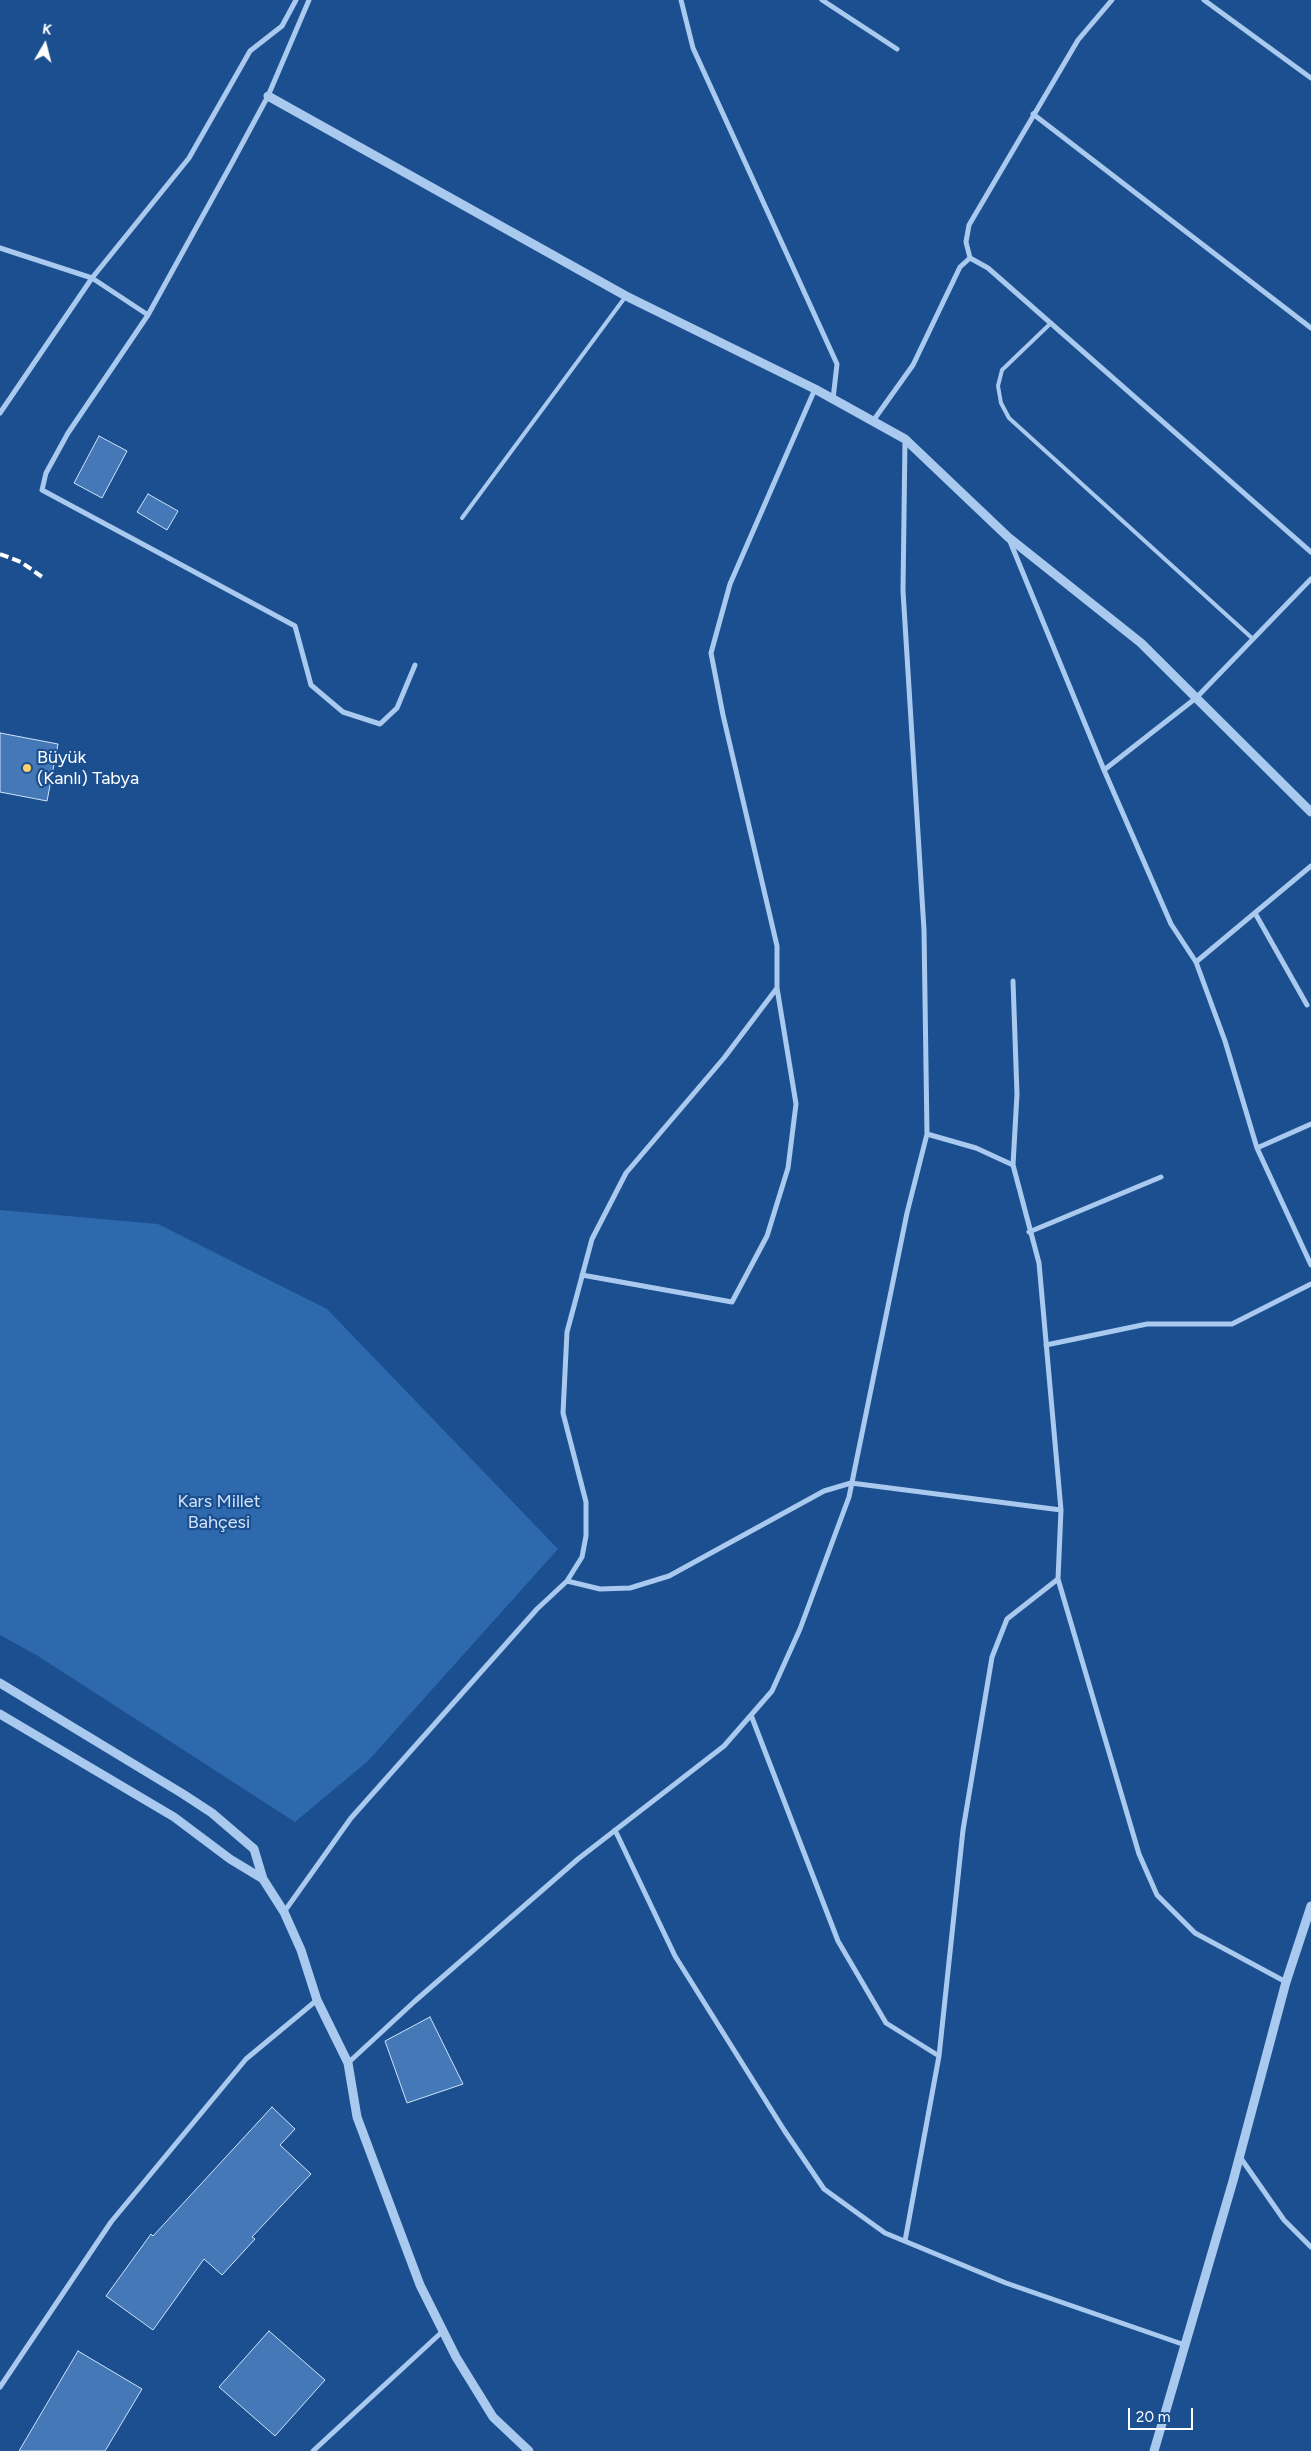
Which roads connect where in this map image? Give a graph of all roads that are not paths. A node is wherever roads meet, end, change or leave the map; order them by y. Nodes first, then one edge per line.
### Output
1 (296, 0) edge
2 (309, 0) edge
3 (681, 0) edge
4 (822, 0) edge
5 (1112, 0) edge
6 (1204, 0) edge
7 (897, 49) dead end
8 (1311, 78) edge
9 (268, 96) junction
10 (1033, 114) junction
11 (0, 248) edge
12 (970, 258) junction
13 (92, 278) junction
14 (626, 296) junction
15 (148, 315) junction
16 (1051, 323) junction
17 (1311, 328) edge
18 (816, 389) junction
19 (833, 399) junction
20 (0, 413) edge
21 (872, 421) junction
22 (905, 439) junction
23 (462, 518) dead end
24 (1008, 537) junction
25 (1311, 552) edge
26 (1311, 579) edge
27 (1253, 639) junction
28 (415, 665) dead end
29 (1196, 698) junction
30 (1104, 770) junction
31 (1311, 812) edge
32 (1311, 866) edge
33 (1255, 913) junction
34 (1196, 962) junction
35 (1013, 981) dead end
36 (777, 988) junction
37 (1307, 1005) dead end
38 (1311, 1124) edge
39 (927, 1134) junction
40 (1257, 1148) junction
41 (1013, 1165) junction
42 (1161, 1177) dead end
43 (1029, 1232) junction
44 (1311, 1265) edge
45 (582, 1275) junction
46 (1311, 1284) edge
47 (1046, 1345) junction
48 (852, 1483) junction
49 (1061, 1510) junction
50 (1058, 1579) junction
51 (567, 1581) junction
52 (0, 1683) edge
53 (0, 1714) edge
54 (750, 1716) junction
55 (615, 1830) junction
56 (263, 1879) junction
57 (1311, 1906) edge
58 (284, 1912) junction
59 (1286, 1982) junction
60 (317, 2000) junction
61 (940, 2056) junction
62 (348, 2063) junction
63 (1239, 2156) junction
64 (905, 2241) junction
65 (1311, 2247) edge
66 (443, 2331) junction
67 (1186, 2345) junction
68 (0, 2388) edge
69 (313, 2451) edge
70 (529, 2451) edge
71 (1154, 2451) edge

1 - 13 street
2 - 9 street
3 - 19 street
4 - 7 street
5 - 10 street
6 - 8 street
9 - 14 street
9 - 15 street
10 - 12 street
10 - 17 street
11 - 13 street
12 - 16 street
12 - 21 street
13 - 15 street
13 - 20 street
14 - 18 street
14 - 23 lane
15 - 28 street
16 - 25 street
16 - 27 lane
18 - 19 street
18 - 36 street
19 - 21 street
21 - 22 street
22 - 24 street
22 - 39 street
24 - 29 street
24 - 30 street
26 - 27 street
27 - 29 street
29 - 30 street
29 - 31 street
30 - 34 street
32 - 33 street
33 - 34 street
33 - 37 street
34 - 40 street
35 - 41 street
36 - 45 street
36 - 45 street
38 - 40 street
39 - 41 street
39 - 48 street
40 - 44 street
41 - 43 street
42 - 43 street
43 - 47 street
45 - 51 street
46 - 47 street
47 - 49 street
48 - 49 street
48 - 51 street
48 - 54 street
49 - 50 street
50 - 59 street
50 - 61 street
51 - 58 street
52 - 56 street
53 - 56 street
54 - 55 street
54 - 61 street
55 - 62 street
55 - 64 street
56 - 58 street
57 - 59 street
58 - 60 street
59 - 63 street
60 - 62 street
60 - 68 street
61 - 64 street
62 - 66 street
63 - 65 street
63 - 67 street
64 - 67 street
66 - 69 street
66 - 70 street
67 - 71 street

